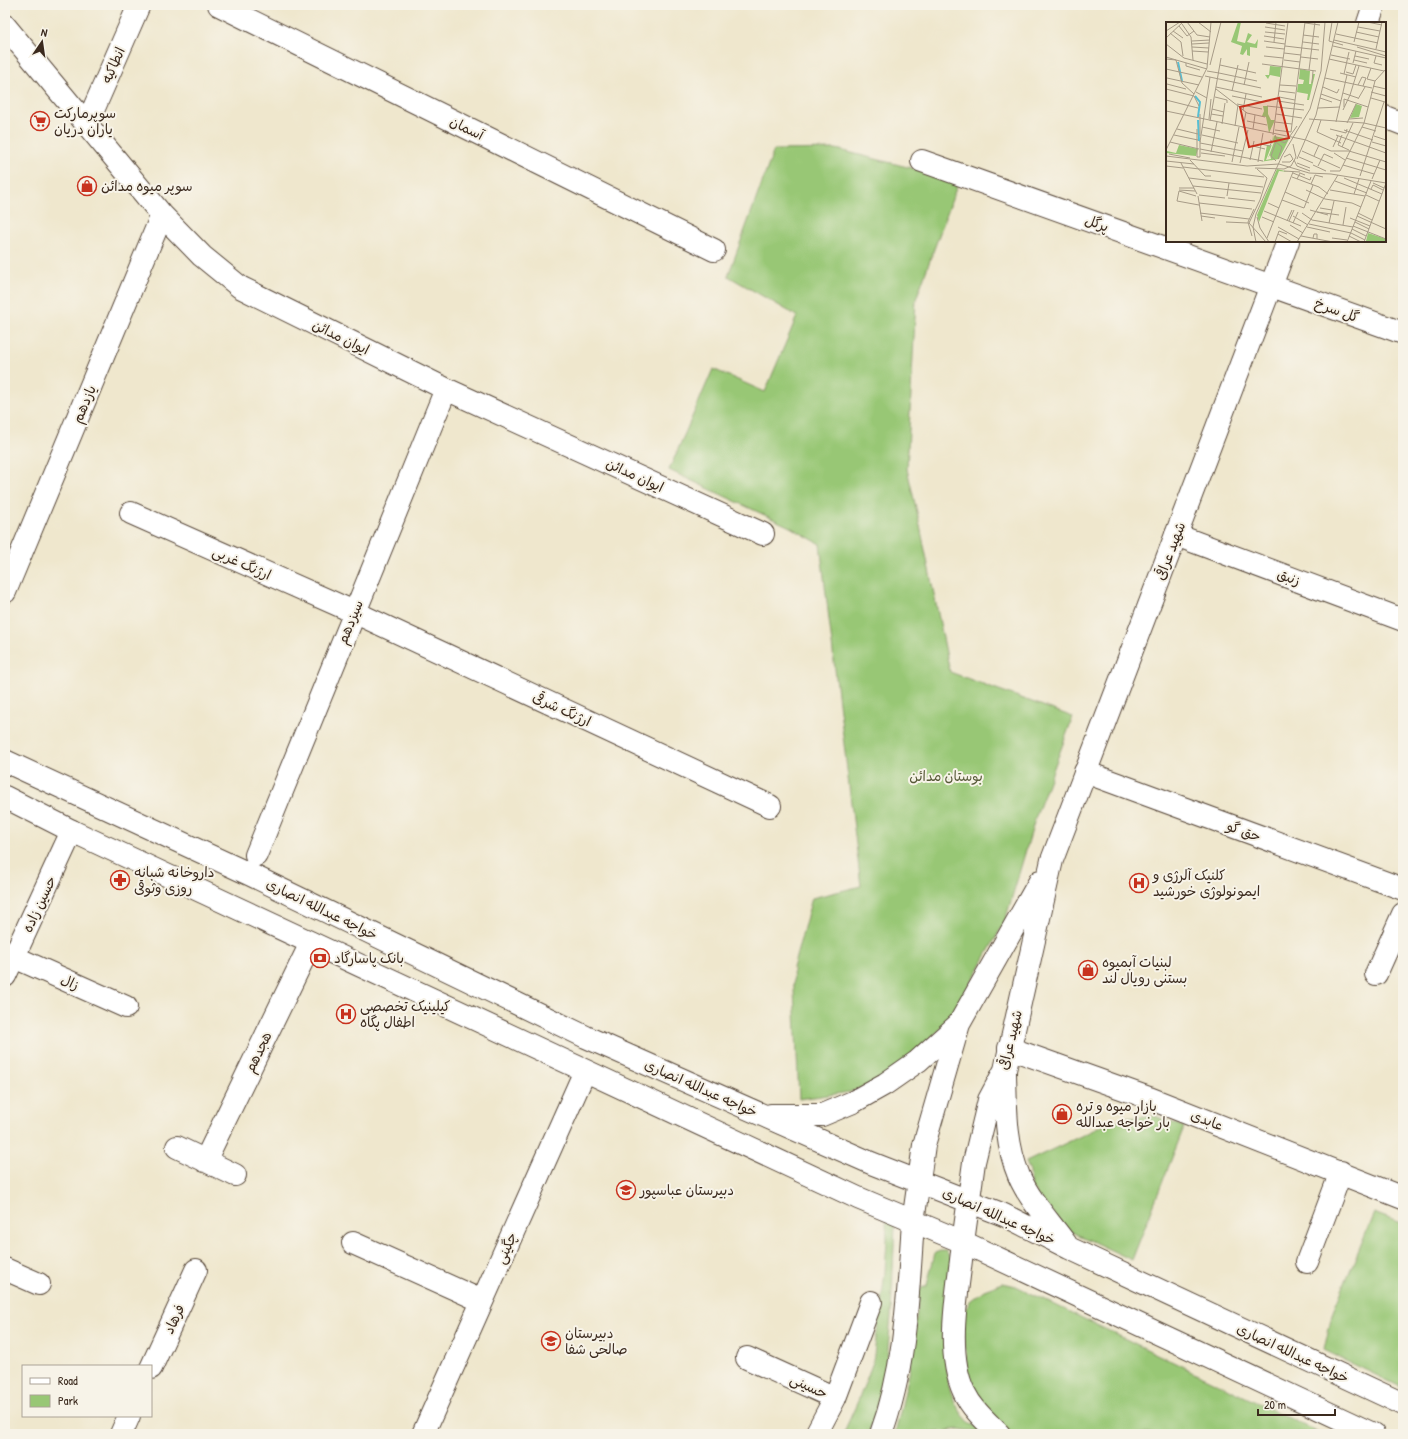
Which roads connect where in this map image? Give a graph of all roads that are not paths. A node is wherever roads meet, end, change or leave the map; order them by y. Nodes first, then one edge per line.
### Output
1 (139, 5) edge
2 (219, 5) edge
3 (1374, 5) edge
4 (1368, 22) edge
5 (5, 26) edge
6 (1386, 117) edge
7 (87, 124) junction
8 (1403, 124) edge
9 (922, 161) dead end
10 (162, 215) junction
11 (1288, 242) edge
12 (714, 250) dead end
13 (1272, 286) junction
14 (1403, 333) edge
15 (446, 389) junction
16 (131, 513) dead end
17 (763, 534) dead end
18 (1176, 535) junction
19 (5, 592) edge
20 (354, 612) junction
21 (1403, 620) edge
22 (5, 761) edge
23 (1085, 772) junction
24 (5, 797) edge
25 (770, 806) dead end
26 (72, 831) junction
27 (256, 855) dead end
28 (1052, 860) junction
29 (1403, 889) edge
30 (1403, 914) edge
31 (311, 943) junction
32 (9, 967) edge
33 (1376, 974) dead end
34 (126, 1007) dead end
35 (959, 1024) junction
36 (1009, 1048) junction
37 (1005, 1070) junction
38 (585, 1071) junction
39 (763, 1115) junction
40 (177, 1147) dead end
41 (205, 1161) junction
42 (1341, 1172) junction
43 (235, 1175) dead end
44 (919, 1181) junction
45 (1403, 1198) edge
46 (968, 1200) junction
47 (913, 1222) junction
48 (963, 1242) junction
49 (353, 1243) dead end
50 (1070, 1248) junction
51 (1308, 1262) dead end
52 (5, 1269) edge
53 (196, 1270) dead end
54 (39, 1284) dead end
55 (482, 1301) junction
56 (871, 1302) dead end
57 (747, 1358) dead end
58 (152, 1366) edge
59 (834, 1398) junction
60 (1397, 1402) edge
61 (129, 1417) edge
62 (431, 1431) edge
63 (1370, 1433) edge
64 (121, 1434) edge
65 (816, 1434) edge
66 (881, 1434) edge
67 (1000, 1434) edge

1 - 7 main road, انطاکیه
2 - 12 main road, آسمان
3 - 4 main road
5 - 7 main road, ایوان مدائن
6 - 8 main road
7 - 10 main road, ایوان مدائن
9 - 13 main road, پرگل
10 - 15 main road, ایوان مدائن
10 - 19 main road, یازدهم
11 - 13 main road, شهید عراقی
13 - 14 main road, گل سرخ
13 - 18 main road, شهید عراقی
15 - 17 main road, ایوان مدائن
15 - 20 main road, سیزدهم
16 - 20 main road, ارژنگ غربی
18 - 21 main road, زنبق
18 - 23 main road, شهید عراقی
20 - 25 main road, ارژنگ شرقی
20 - 27 main road, سیزدهم
22 - 39 main road, خواجه عبدالله انصاری
23 - 28 main road, شهید عراقی
23 - 29 main road, حق گو
24 - 26 main road
26 - 31 main road
26 - 32 main road, حسین زاده
28 - 35 main road, شهید عراقی
28 - 36 main road, شهید عراقی
30 - 33 main road
31 - 38 main road
31 - 41 main road, هجدهم
32 - 34 main road, زال
35 - 39 main road
35 - 44 main road, شهید عراقی
36 - 37 main road, شهید عراقی
36 - 42 main road, عابدی
37 - 46 main road, شهید عراقی
37 - 50 main road
38 - 47 main road
38 - 55 main road, چگینی
39 - 44 main road, خواجه عبدالله انصاری
40 - 41 main road
41 - 43 main road
42 - 45 main road, عابدی
42 - 51 main road
44 - 46 main road, خواجه عبدالله انصاری
44 - 47 main road, شهید عراقی
46 - 48 main road, شهید عراقی
46 - 50 main road, خواجه عبدالله انصاری
47 - 48 main road
47 - 66 main road, شهید عراقی
48 - 63 main road
48 - 67 main road, شهید عراقی
49 - 55 main road
50 - 60 main road, خواجه عبدالله انصاری
52 - 54 main road
53 - 58 main road, فرهاد
55 - 62 main road, چگینی
56 - 59 main road
57 - 59 main road, حسینی
59 - 65 main road, حسینی
61 - 64 main road

